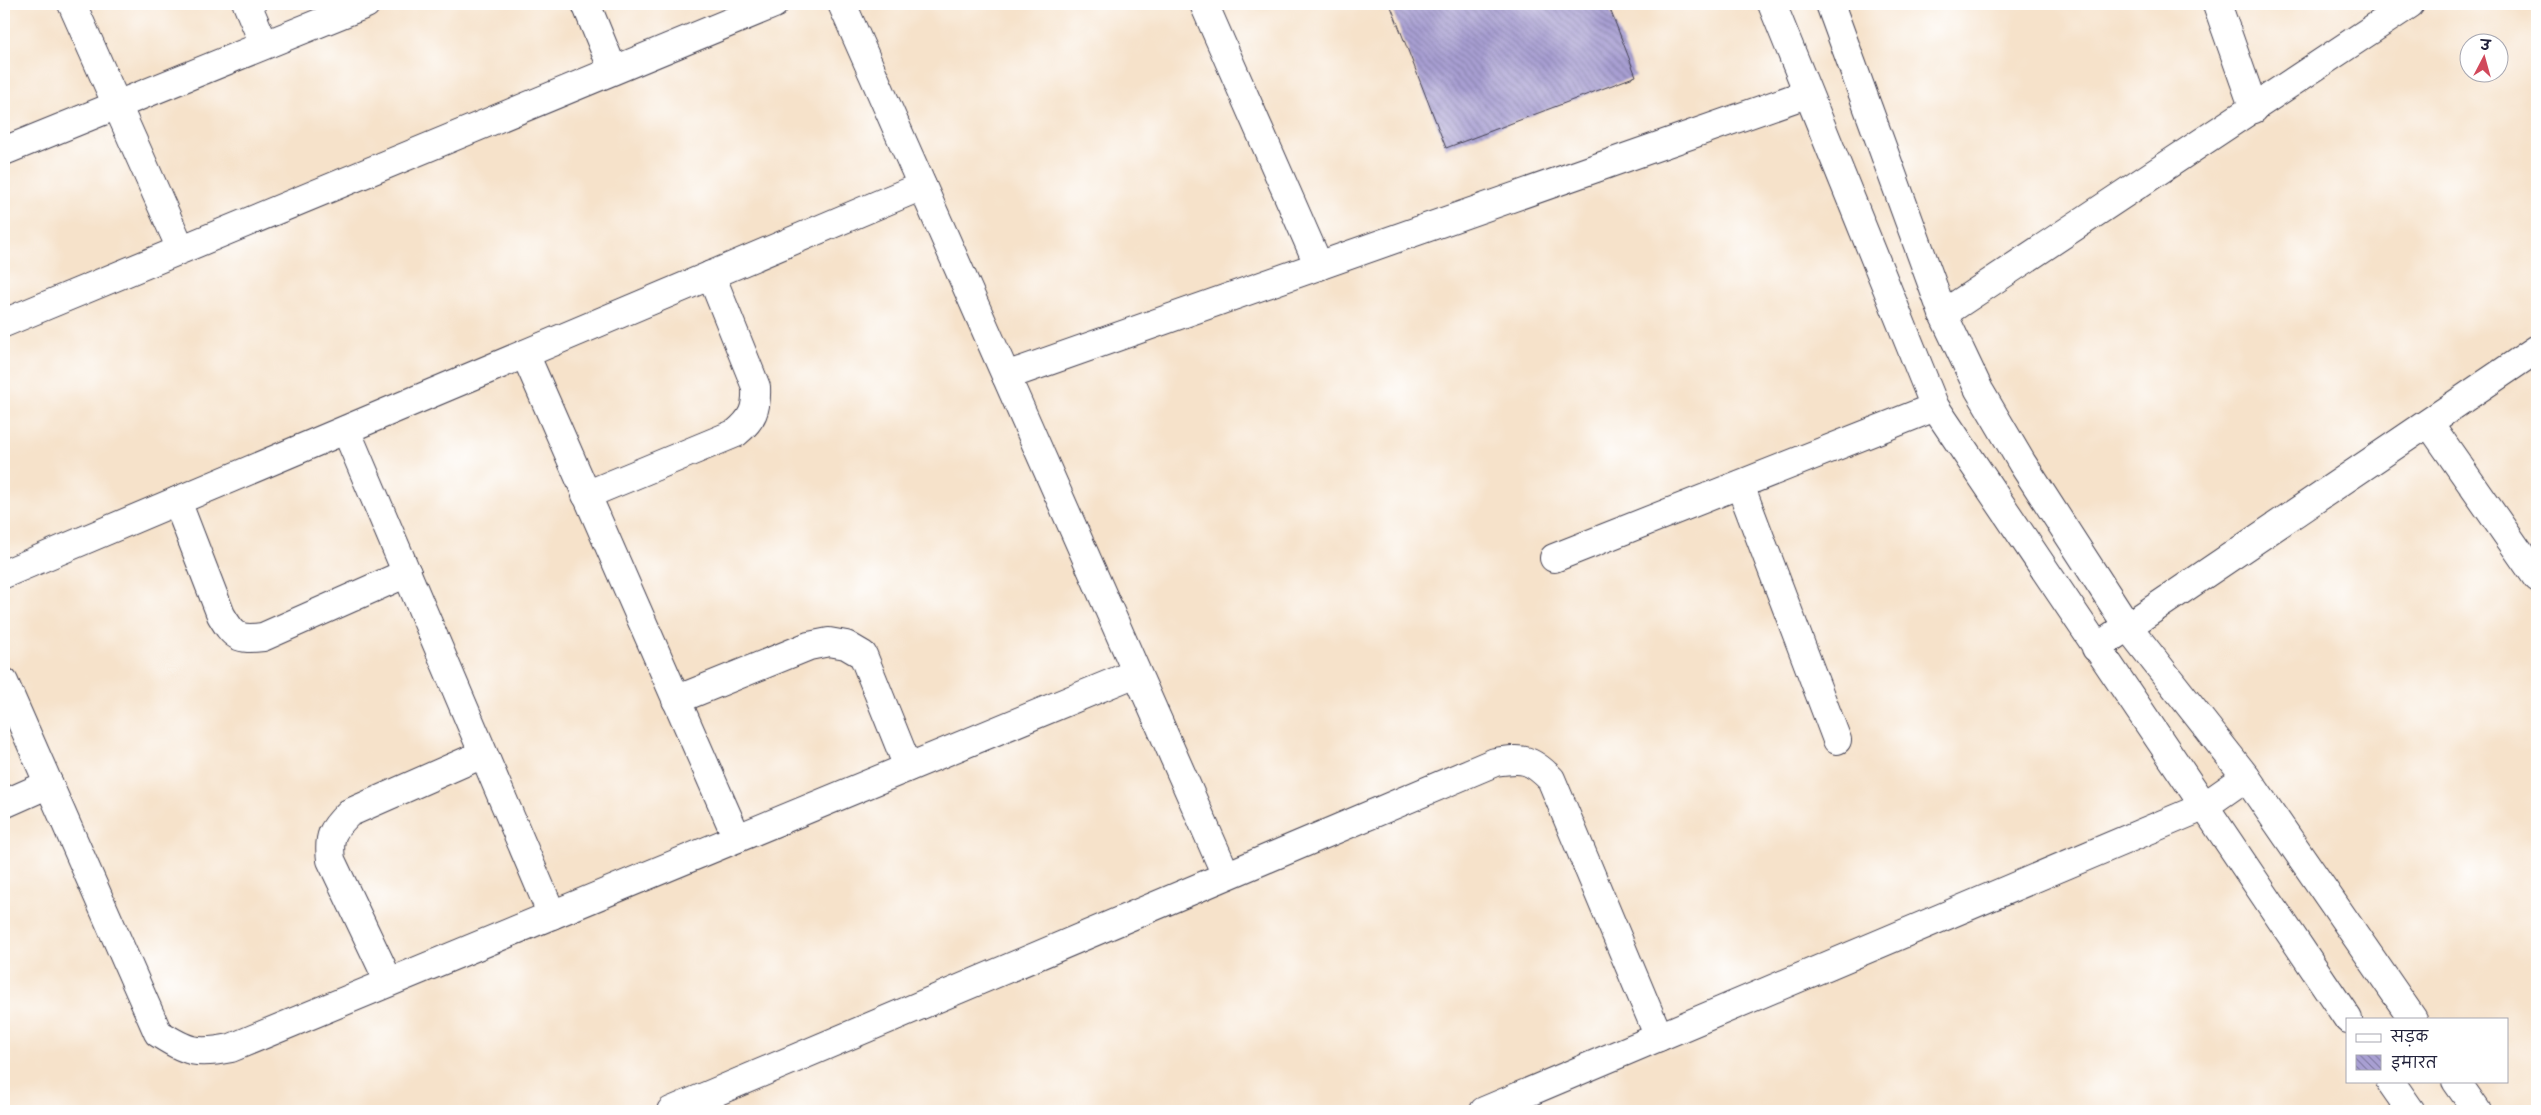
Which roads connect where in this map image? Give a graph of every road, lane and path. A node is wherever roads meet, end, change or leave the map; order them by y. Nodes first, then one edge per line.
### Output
1 (72, 4) edge
2 (247, 4) edge
3 (366, 4) edge
4 (586, 4) edge
5 (774, 4) edge
6 (842, 4) edge
7 (1204, 4) edge
8 (1772, 4) edge
9 (1830, 4) edge
10 (2217, 4) edge
11 (2410, 4) edge
12 (264, 44) junction
13 (613, 70) junction
14 (1806, 94) junction
15 (117, 104) junction
16 (2254, 109) junction
17 (4, 151) edge
18 (922, 186) junction
19 (181, 250) junction
20 (1319, 266) junction
21 (711, 275) junction
22 (1943, 314) junction
23 (4, 323) edge
24 (2537, 349) edge
25 (525, 354) junction
26 (1006, 376) junction
27 (1935, 407) junction
28 (2429, 423) junction
29 (346, 430) junction
30 (1740, 485) junction
31 (586, 495) junction
32 (177, 501) junction
33 (1554, 558) dead end
34 (407, 573) junction
35 (4, 574) edge
36 (2537, 578) edge
37 (2128, 626) junction
38 (2096, 648) junction
39 (1136, 673) junction
40 (4, 682) edge
41 (676, 700) junction
42 (1837, 740) dead end
43 (483, 754) junction
44 (908, 767) junction
45 (2246, 776) junction
46 (48, 784) junction
47 (4, 804) edge
48 (2203, 807) junction
49 (737, 838) junction
50 (1226, 876) junction
51 (552, 915) junction
52 (389, 982) junction
53 (2347, 1018) edge
54 (2412, 1018) edge
55 (1659, 1037) junction
56 (2391, 1082) edge
57 (2457, 1082) edge
58 (671, 1111) edge
59 (1484, 1111) edge
60 (2411, 1111) edge
61 (2477, 1111) edge

1 - 15 street
2 - 12 street
3 - 12 street
4 - 13 street
5 - 13 street
6 - 18 street
7 - 20 street
8 - 14 street
9 - 22 street
10 - 16 street
11 - 16 street
12 - 15 street
13 - 19 street
14 - 20 street
14 - 27 street
15 - 17 street
15 - 19 street
16 - 22 street
18 - 21 street
18 - 26 street
19 - 23 street
20 - 26 street
21 - 25 street
21 - 31 street
22 - 37 street
24 - 28 street
25 - 29 street
25 - 31 street
26 - 39 street
27 - 30 street
27 - 38 street
28 - 36 street
28 - 37 street
29 - 32 street
29 - 34 street
30 - 33 street
30 - 42 street
31 - 41 street
32 - 34 street
32 - 35 street
34 - 43 street
37 - 38 street
37 - 45 street
38 - 48 street
39 - 44 street
39 - 50 street
40 - 46 street
41 - 44 street
41 - 49 street
43 - 51 street
43 - 52 street
44 - 49 street
45 - 48 street
45 - 54 street
46 - 47 street
46 - 52 street
48 - 53 street
48 - 55 street
49 - 51 street
50 - 55 street
50 - 58 street
51 - 52 street
55 - 59 street
56 - 60 street
57 - 61 street

